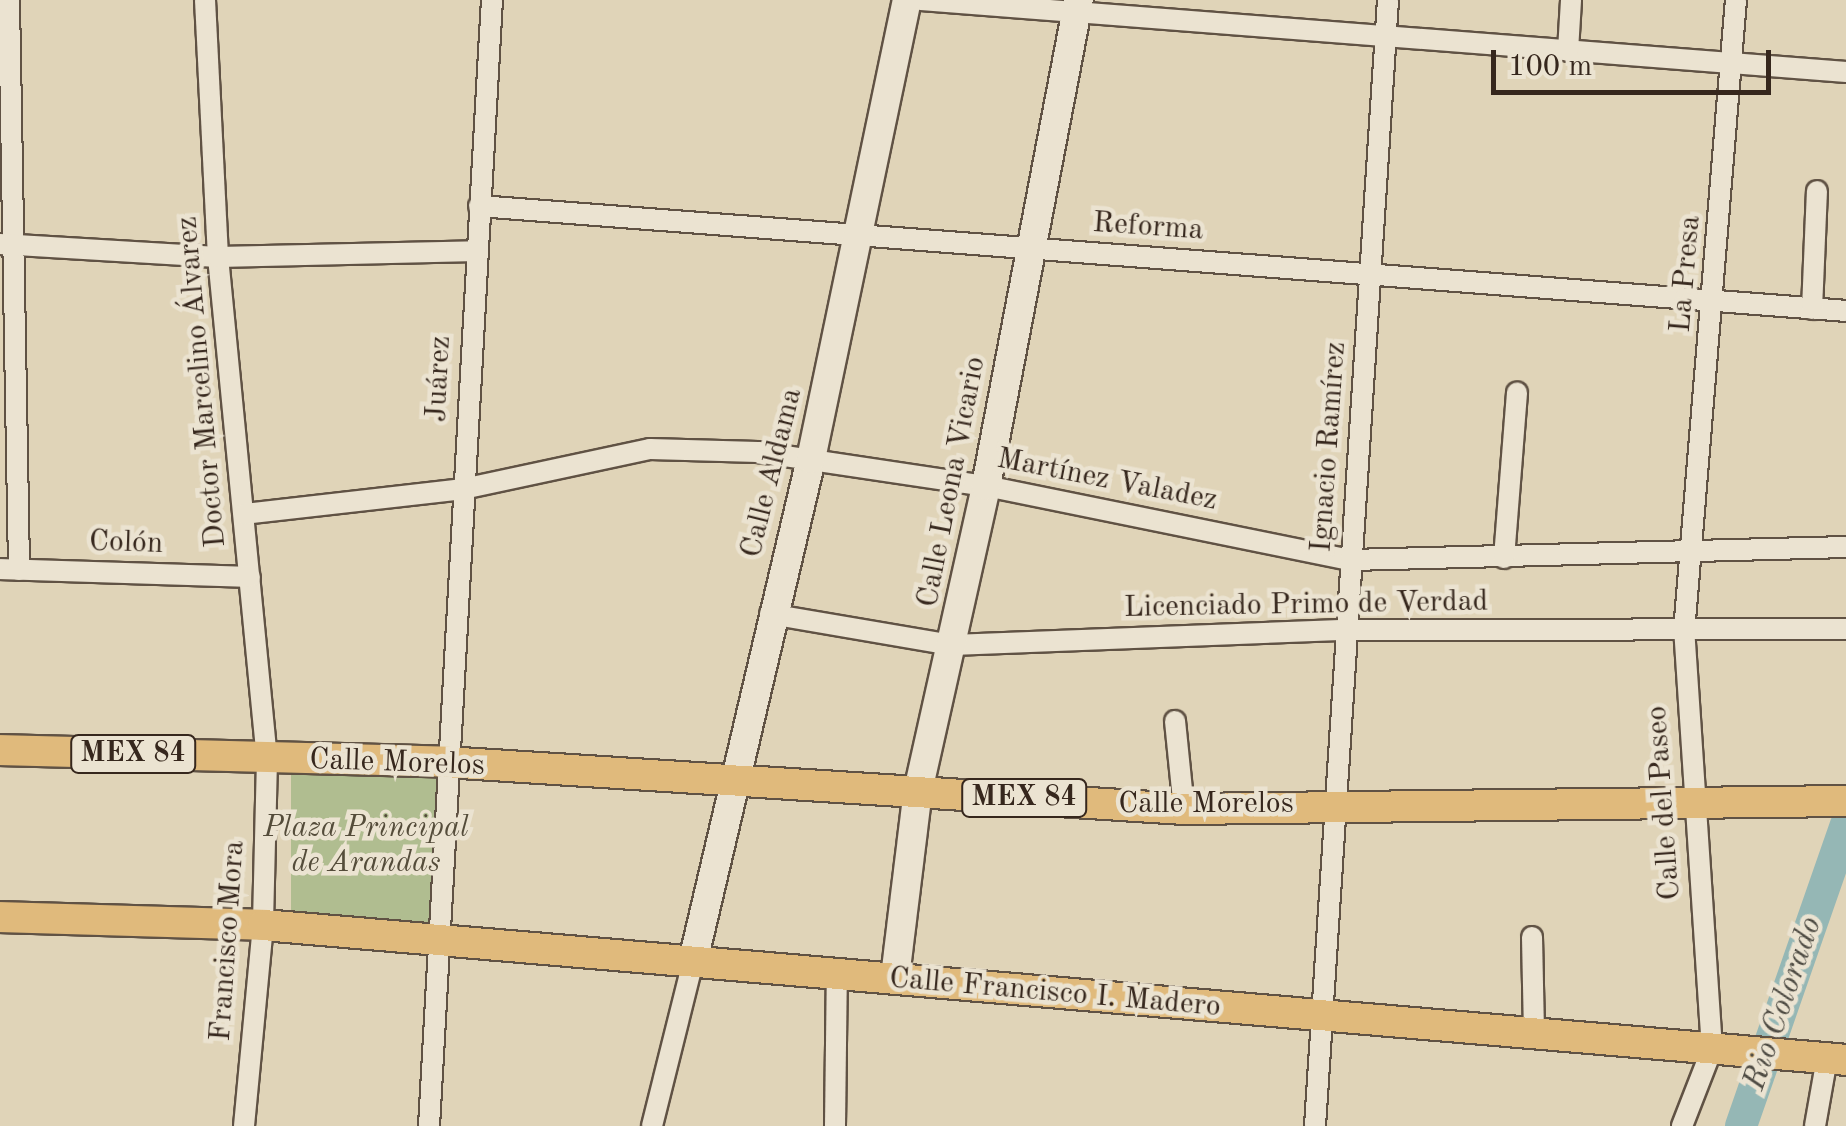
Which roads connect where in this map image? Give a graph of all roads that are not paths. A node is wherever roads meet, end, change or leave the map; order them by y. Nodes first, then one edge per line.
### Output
1 (9, 0) edge
2 (205, 0) edge
3 (492, 0) edge
4 (907, 0) edge
5 (921, 0) edge
6 (1388, 0) edge
7 (1571, 0) edge
8 (1736, 0) edge
9 (1078, 6) edge
10 (1386, 36) junction
11 (1568, 50) junction
12 (1732, 64) junction
13 (1846, 72) edge
14 (1817, 190) dead end
15 (479, 206) junction
16 (860, 235) junction
17 (8, 244) edge
18 (1031, 248) junction
19 (476, 251) junction
20 (218, 257) junction
21 (1370, 274) junction
22 (1714, 301) junction
23 (1812, 309) junction
24 (1846, 311) edge
25 (1517, 393) dead end
26 (8, 411) edge
27 (811, 459) junction
28 (986, 486) junction
29 (463, 490) junction
30 (244, 514) junction
31 (1846, 547) edge
32 (1690, 553) junction
33 (1504, 558) junction
34 (1351, 560) junction
35 (10, 569) edge
36 (250, 577) junction
37 (770, 614) junction
38 (1846, 629) edge
39 (1347, 630) junction
40 (1684, 632) junction
41 (952, 644) junction
42 (1175, 721) dead end
43 (0, 750) edge
44 (267, 759) junction
45 (445, 762) junction
46 (732, 785) junction
47 (918, 791) junction
48 (1692, 800) junction
49 (1846, 801) edge
50 (1336, 804) junction
51 (1184, 809) junction
52 (0, 917) edge
53 (263, 925) junction
54 (1532, 937) dead end
55 (441, 944) junction
56 (694, 961) junction
57 (836, 973) junction
58 (895, 977) junction
59 (1318, 1018) junction
60 (1534, 1036) junction
61 (1712, 1049) junction
62 (1830, 1058) edge
63 (244, 1126) edge
64 (429, 1126) edge
65 (652, 1126) edge
66 (834, 1126) edge
67 (1315, 1126) edge
68 (1682, 1126) edge
69 (1815, 1126) edge

1 - 17 street
2 - 20 street, Doctor Marcelino Álvarez
3 - 15 street, Juárez
4 - 16 main road, Calle Aldama
5 - 9 street
6 - 10 street, Ignacio Ramírez
7 - 11 street
8 - 12 street, La Presa
9 - 10 street
9 - 18 main road, Calle Leona Vicario
10 - 11 street
10 - 21 street, Ignacio Ramírez
11 - 12 street
12 - 13 street
12 - 22 street, La Presa
14 - 23 street
15 - 16 street, Reforma
15 - 19 street, Juárez
16 - 18 street, Reforma
16 - 27 main road, Calle Aldama
17 - 20 street
17 - 26 street
18 - 21 street, Reforma
18 - 28 main road, Calle Leona Vicario
19 - 20 street
19 - 29 street, Juárez
20 - 30 street, Doctor Marcelino Álvarez
21 - 22 street, Reforma
21 - 34 street, Ignacio Ramírez
22 - 23 street, Reforma
22 - 32 street, La Presa
23 - 24 street, Reforma
25 - 33 street
26 - 35 street
27 - 28 street, Martínez Valadez
27 - 29 street, Martínez Valadez
27 - 37 main road, Calle Aldama
28 - 34 street, Martínez Valadez
28 - 41 main road, Calle Leona Vicario
29 - 30 street, Martínez Valadez
29 - 45 street, Juárez
30 - 36 street, Doctor Marcelino Álvarez
31 - 32 street, Martínez Valadez
32 - 33 street, Martínez Valadez
32 - 40 street, Calle del Paseo
33 - 34 street, Martínez Valadez
34 - 39 street, Ignacio Ramírez
35 - 36 street, Colón
36 - 44 street, Doctor Marcelino Álvarez
37 - 41 street, Licenciado Primo de Verdad
37 - 46 main road, Calle Aldama
38 - 40 street, Licenciado Primo de Verdad
39 - 40 street, Licenciado Primo de Verdad
39 - 41 street, Licenciado Primo de Verdad
39 - 50 street, Ignacio Ramírez
40 - 48 street, Calle del Paseo
41 - 47 main road, Calle Leona Vicario
42 - 51 street
43 - 44 main road, MEX 84
44 - 45 main road, Calle Morelos / MEX 84
44 - 53 street, Francisco Mora
45 - 46 main road, Calle Morelos / MEX 84
45 - 55 street, Juárez
46 - 47 main road, Calle Morelos / MEX 84
46 - 56 main road, Calle Aldama
47 - 51 main road, Calle Morelos / MEX 84
47 - 58 main road, Calle Leona Vicario
48 - 49 main road, Calle Morelos / MEX 84
48 - 50 main road, Calle Morelos / MEX 84
48 - 61 street, Calle del Paseo
50 - 51 main road, Calle Morelos / MEX 84
50 - 59 street, Ignacio Ramírez
52 - 53 main road, Calle Francisco I. Madero
53 - 55 main road, Calle Francisco I. Madero
53 - 63 street, Francisco Mora
54 - 60 street
55 - 56 main road, Calle Francisco I. Madero
55 - 64 street, Juárez
56 - 57 main road, Calle Francisco I. Madero
56 - 65 street
57 - 58 main road, Calle Francisco I. Madero
57 - 66 street
58 - 59 main road, Calle Francisco I. Madero
59 - 60 main road, Calle Francisco I. Madero
59 - 67 street, Ignacio Ramírez
60 - 61 main road, Calle Francisco I. Madero
61 - 62 main road, Calle Francisco I. Madero
61 - 68 street
62 - 69 street

